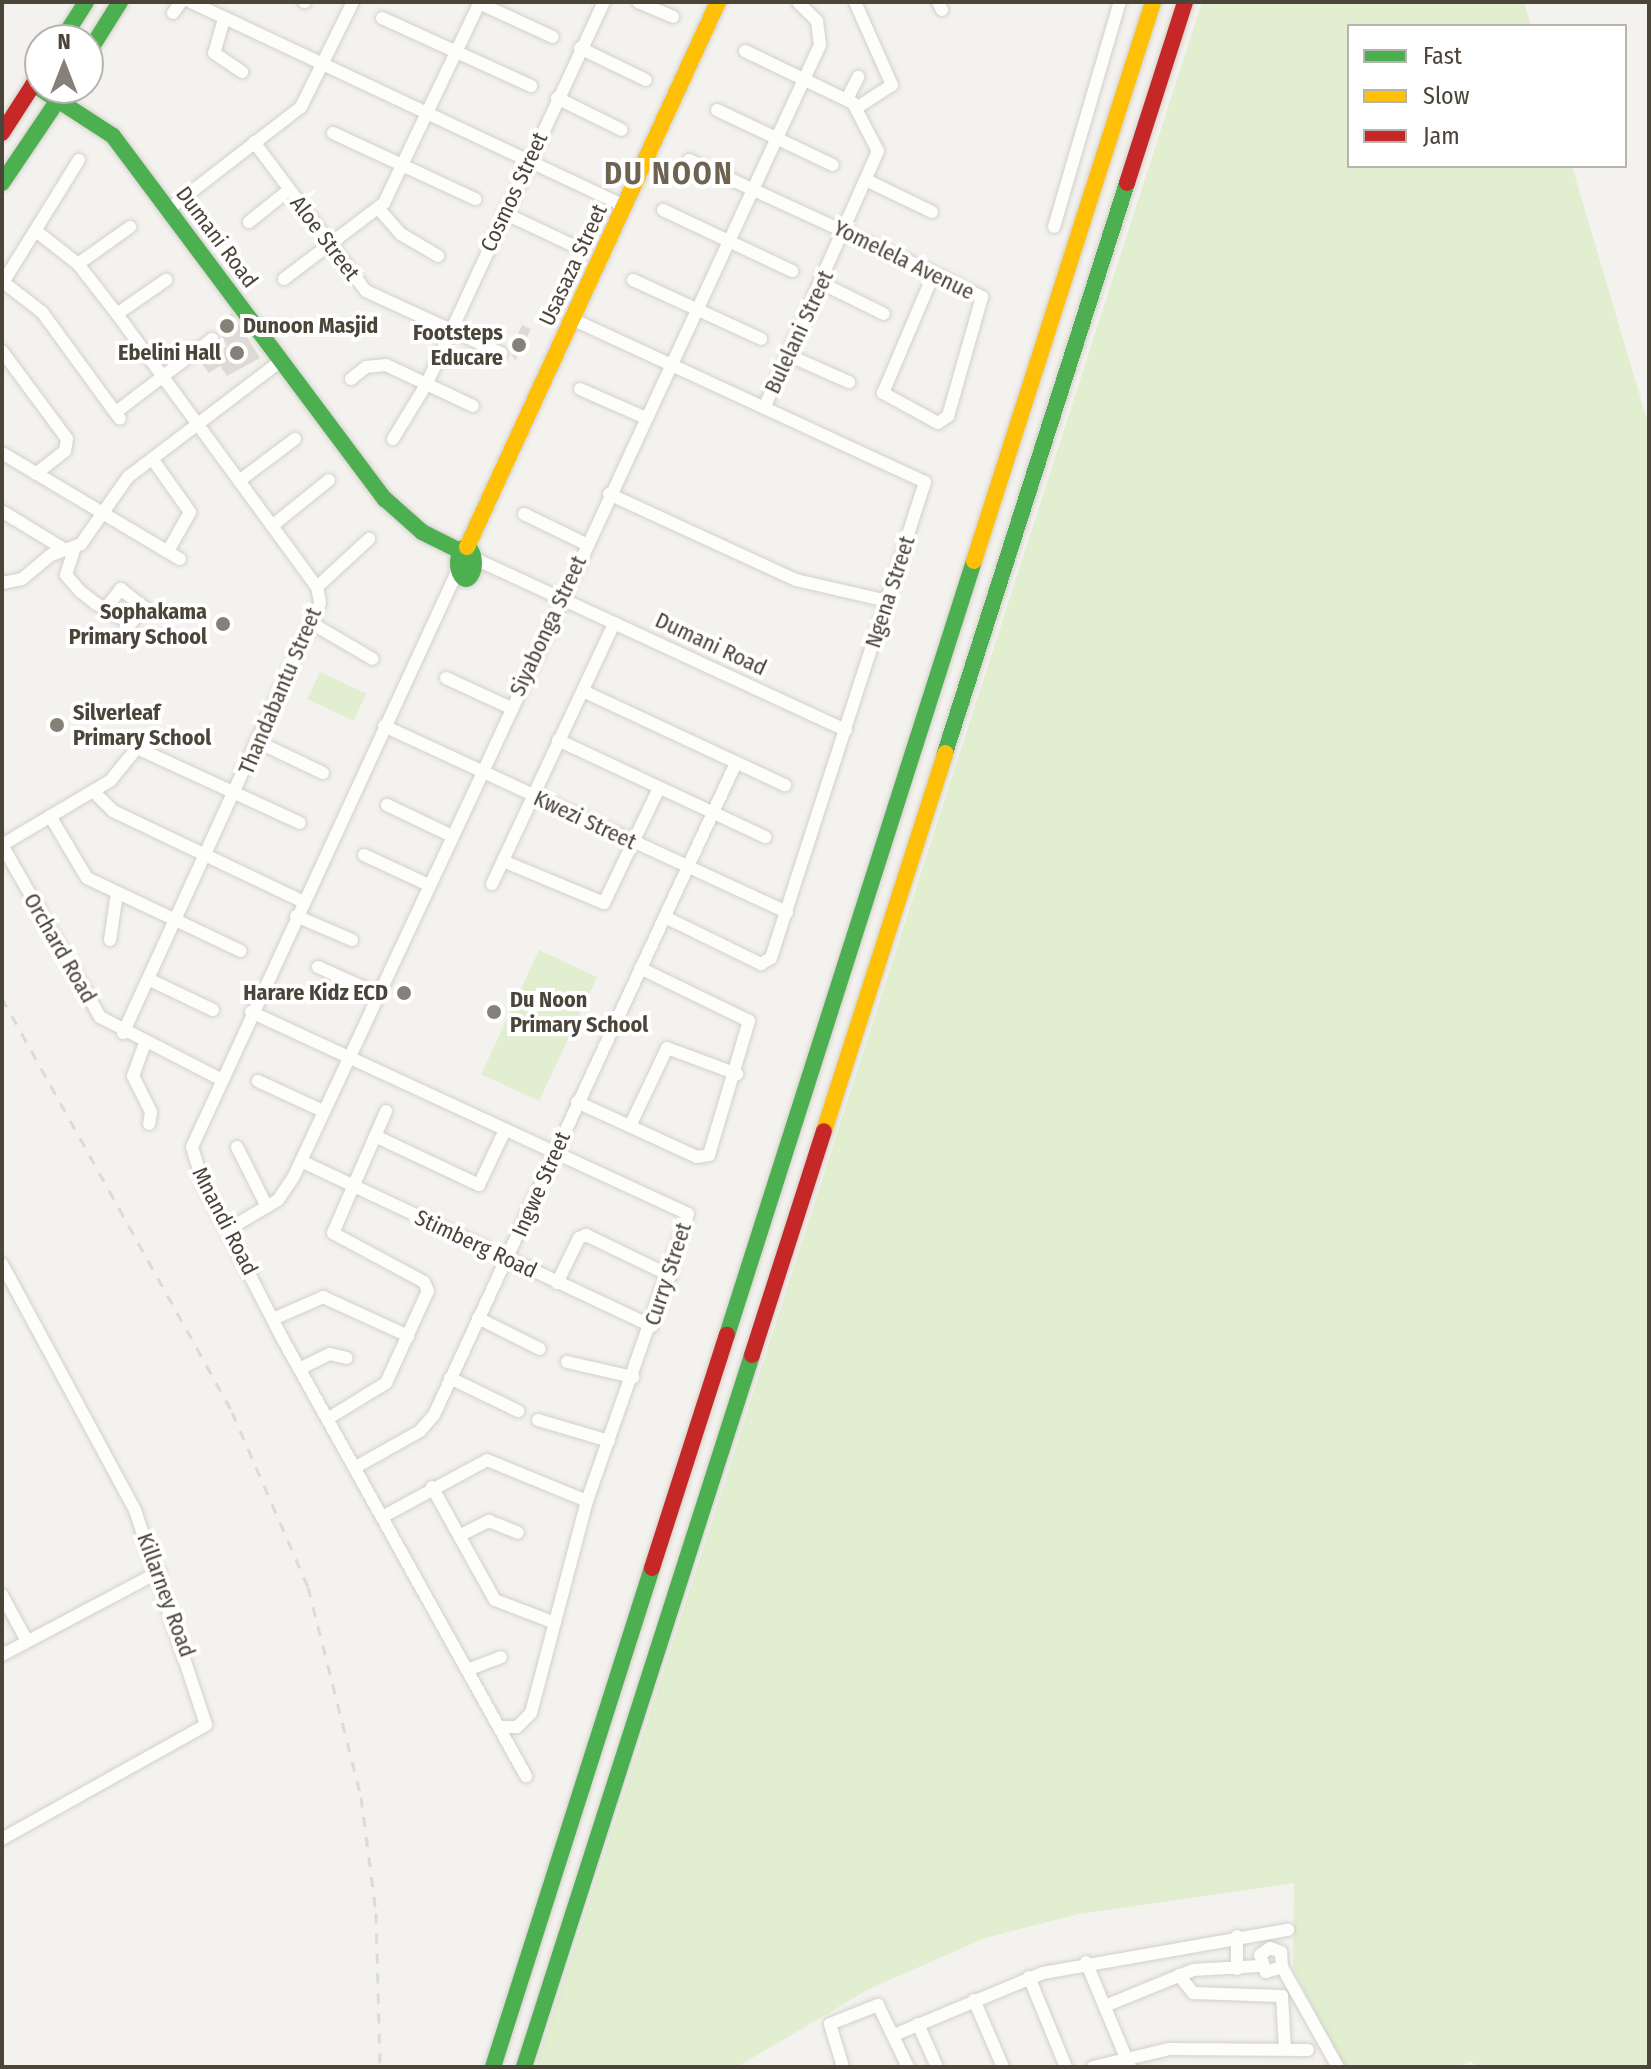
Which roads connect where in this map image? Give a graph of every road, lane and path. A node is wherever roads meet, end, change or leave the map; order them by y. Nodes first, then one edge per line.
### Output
1 (86, 2) edge
2 (120, 2) edge
3 (191, 2) edge
4 (353, 2) edge
5 (480, 2) edge
6 (604, 2) edge
7 (638, 2) edge
8 (718, 2) edge
9 (798, 2) edge
10 (855, 2) edge
11 (1120, 2) edge
12 (1151, 2) edge
13 (1185, 2) edge
14 (1194, 2) edge
15 (673, 17) dead end
16 (382, 18) dead end
17 (224, 19) junction
18 (72, 24) edge
19 (104, 28) edge
20 (553, 37) dead end
21 (580, 48) junction
22 (745, 51) dead end
23 (456, 52) junction
24 (324, 64) junction
25 (242, 72) dead end
26 (858, 77) dead end
27 (804, 79) junction
28 (646, 80) dead end
29 (531, 86) dead end
30 (557, 98) junction
31 (24, 99) edge
32 (852, 103) junction
33 (55, 104) edge
34 (74, 104) edge
35 (717, 110) dead end
36 (428, 112) junction
37 (1147, 122) junction
38 (622, 130) dead end
39 (2, 133) edge
40 (333, 133) dead end
41 (776, 139) junction
42 (254, 142) junction
43 (79, 160) dead end
44 (689, 160) dead end
45 (528, 162) junction
46 (404, 165) junction
47 (833, 165) dead end
48 (868, 181) junction
49 (2, 183) edge
50 (753, 189) junction
51 (289, 190) junction
52 (475, 199) dead end
53 (625, 206) junction
54 (169, 209) junction
55 (379, 209) junction
56 (663, 210) dead end
57 (932, 212) dead end
58 (504, 213) junction
59 (249, 222) dead end
60 (130, 227) dead end
61 (1054, 227) dead end
62 (36, 231) junction
63 (845, 232) junction
64 (728, 241) junction
65 (570, 244) dead end
66 (330, 245) junction
67 (438, 256) dead end
68 (78, 264) junction
69 (792, 271) dead end
70 (934, 273) junction
71 (284, 279) dead end
72 (166, 280) dead end
73 (633, 280) dead end
74 (2, 283) edge
75 (821, 283) junction
76 (697, 309) junction
77 (117, 314) junction
78 (884, 314) dead end
79 (572, 319) junction
80 (450, 331) junction
81 (212, 339) dead end
82 (761, 339) dead end
83 (2, 351) edge
84 (501, 353) dead end
85 (788, 355) junction
86 (282, 360) junction
87 (671, 364) junction
88 (162, 379) junction
89 (351, 379) dead end
90 (849, 382) dead end
91 (427, 383) junction
92 (580, 389) dead end
93 (473, 406) dead end
94 (764, 408) junction
95 (646, 418) junction
96 (197, 425) junction
97 (295, 439) dead end
98 (393, 439) dead end
99 (2, 453) edge
100 (153, 460) junction
101 (36, 474) junction
102 (329, 480) dead end
103 (239, 481) junction
104 (609, 494) junction
105 (101, 509) junction
106 (3, 512) edge
107 (524, 514) dead end
108 (272, 526) junction
109 (369, 539) dead end
110 (586, 544) junction
111 (73, 547) junction
112 (168, 551) junction
113 (465, 554) junction
114 (180, 559) dead end
115 (2, 583) edge
116 (317, 587) junction
117 (560, 598) junction
118 (887, 601) junction
119 (105, 609) dead end
120 (614, 623) junction
121 (313, 624) junction
122 (373, 659) dead end
123 (446, 678) dead end
124 (583, 691) junction
125 (511, 708) junction
126 (384, 726) junction
127 (846, 730) junction
128 (558, 740) junction
129 (258, 742) junction
130 (736, 763) junction
131 (184, 770) junction
132 (483, 772) junction
133 (323, 773) dead end
134 (177, 782) dead end
135 (785, 785) dead end
136 (659, 788) junction
137 (94, 792) junction
138 (235, 793) junction
139 (533, 795) junction
140 (387, 805) dead end
141 (713, 814) junction
142 (50, 816) junction
143 (300, 823) dead end
144 (452, 836) junction
145 (765, 837) dead end
146 (635, 843) junction
147 (2, 845) edge
148 (364, 855) dead end
149 (207, 856) junction
150 (503, 861) junction
151 (688, 867) junction
152 (561, 871) dead end
153 (492, 884) dead end
154 (554, 884) junction
155 (429, 885) junction
156 (117, 893) junction
157 (302, 901) junction
158 (787, 912) junction
159 (296, 916) junction
160 (665, 917) junction
161 (178, 920) junction
162 (110, 940) dead end
163 (352, 940) dead end
164 (241, 951) dead end
165 (318, 967) dead end
166 (640, 968) junction
167 (148, 979) junction
168 (378, 994) junction
169 (213, 1010) dead end
170 (251, 1012) junction
171 (123, 1033) junction
172 (145, 1043) junction
173 (348, 1058) junction
174 (737, 1074) junction
175 (220, 1079) junction
176 (258, 1081) dead end
177 (577, 1102) junction
178 (323, 1111) junction
179 (386, 1111) dead end
180 (149, 1124) dead end
181 (630, 1126) junction
182 (505, 1130) junction
183 (375, 1136) junction
184 (237, 1147) dead end
185 (554, 1153) junction
186 (301, 1161) junction
187 (352, 1187) junction
188 (267, 1207) junction
189 (227, 1230) junction
190 (507, 1258) junction
191 (2, 1264) edge
192 (671, 1276) junction
193 (557, 1283) junction
194 (478, 1318) junction
195 (273, 1319) junction
196 (652, 1326) junction
197 (408, 1336) junction
198 (540, 1349) dead end
199 (347, 1358) dead end
200 (567, 1362) dead end
201 (301, 1368) junction
202 (633, 1377) junction
203 (450, 1378) junction
204 (518, 1411) dead end
205 (329, 1418) junction
206 (538, 1420) dead end
207 (609, 1441) junction
208 (356, 1467) junction
209 (432, 1487) junction
210 (587, 1501) junction
211 (384, 1516) junction
212 (518, 1533) dead end
213 (459, 1536) junction
214 (159, 1572) junction
215 (2, 1595) edge
216 (555, 1623) junction
217 (27, 1641) junction
218 (2, 1655) edge
219 (501, 1657) dead end
220 (470, 1669) junction
221 (501, 1727) junction
222 (526, 1776) dead end
223 (2, 1839) edge
224 (1288, 1930) dead end
225 (1237, 1936) junction
226 (1086, 1962) junction
227 (1260, 1966) junction
228 (1282, 1967) junction
229 (1237, 1969) junction
230 (1179, 1975) junction
231 (1029, 1977) junction
232 (974, 2000) junction
233 (1105, 2006) junction
234 (918, 2024) junction
235 (894, 2035) junction
236 (1285, 2049) junction
237 (1308, 2050) dead end
238 (1129, 2062) edge
239 (493, 2067) edge
240 (524, 2067) edge
241 (843, 2067) edge
242 (908, 2067) edge
243 (937, 2067) edge
244 (1003, 2067) edge
245 (1066, 2067) edge
246 (1093, 2067) edge
247 (1338, 2067) edge

1 - 18 main road
2 - 19 main road
3 - 17 street
4 - 24 street
5 - 20 street
5 - 23 street
6 - 21 street, Cosmos Street
7 - 15 street
8 - 53 main road, Usasaza Street
9 - 27 street, Siyabonga Street
10 - 32 street
11 - 61 street
12 - 239 main road
13 - 37 main road
14 - 37 main road
16 - 23 street
17 - 24 street
17 - 25 street
21 - 28 street
21 - 30 street, Cosmos Street
22 - 27 street
23 - 29 street
23 - 36 street
24 - 36 street
24 - 42 street
26 - 32 street
27 - 32 street
27 - 41 street, Siyabonga Street
30 - 38 street
30 - 45 street, Cosmos Street
31 - 39 main road
32 - 48 street, Bulelani Street
33 - 49 main road
34 - 54 main road, Dumani Road
35 - 41 street
36 - 45 street
36 - 46 street
37 - 240 main road
40 - 46 street
41 - 47 street
41 - 50 street, Siyabonga Street
42 - 51 street, Aloe Street
42 - 54 street
43 - 62 street
44 - 50 street, Yomelela Avenue
45 - 53 street
45 - 58 street, Cosmos Street
46 - 52 street
46 - 55 street
48 - 57 street
48 - 63 street, Bulelani Street
50 - 63 street, Yomelela Avenue
50 - 64 street, Siyabonga Street
51 - 59 street
51 - 66 street, Aloe Street
53 - 79 main road, Usasaza Street
54 - 86 main road, Dumani Road
55 - 66 street
55 - 67 street
56 - 64 street
58 - 65 street
58 - 80 street, Cosmos Street
60 - 68 street
62 - 68 street, Thandabantu Street
62 - 74 street
63 - 70 street, Yomelela Avenue
63 - 75 street, Bulelani Street
64 - 69 street
64 - 76 street, Siyabonga Street
66 - 71 street
66 - 80 street, Aloe Street
68 - 77 street, Thandabantu Street
70 - 70 street, Yomelela Avenue
72 - 77 street
73 - 76 street
74 - 88 street
75 - 78 street
75 - 85 street, Bulelani Street
76 - 82 street
76 - 87 street, Siyabonga Street
77 - 88 street, Thandabantu Street
79 - 87 street, Ngena Street
79 - 113 main road, Usasaza Street
80 - 84 street, Aloe Street
80 - 91 street, Cosmos Street
81 - 88 street
83 - 101 street
85 - 90 street
85 - 94 street, Bulelani Street
86 - 96 street
86 - 113 main road, Dumani Road
87 - 94 street, Ngena Street
87 - 95 street, Siyabonga Street
88 - 96 street, Thandabantu Street
89 - 91 street
91 - 93 street
91 - 98 street, Cosmos Street
92 - 95 street
94 - 118 street, Ngena Street
95 - 104 street, Siyabonga Street
96 - 100 street
96 - 103 street, Thandabantu Street
97 - 103 street
99 - 101 street
100 - 105 street
100 - 112 street
101 - 105 street
102 - 108 street
103 - 108 street, Thandabantu Street
104 - 110 street, Siyabonga Street
104 - 118 street
105 - 111 street
105 - 112 street
106 - 111 street
107 - 110 street
108 - 116 street, Thandabantu Street
109 - 116 street
110 - 117 street, Siyabonga Street
111 - 115 street
111 - 119 street
112 - 114 street
113 - 117 street, Dumani Road
113 - 126 street, Mnandi Road
116 - 121 street, Thandabantu Street
117 - 120 street, Dumani Road
117 - 125 street, Siyabonga Street
118 - 127 street, Ngena Street
120 - 124 street
120 - 127 street, Dumani Road
121 - 122 street
121 - 129 street, Thandabantu Street
123 - 125 street
124 - 128 street
124 - 130 street
125 - 132 street, Siyabonga Street
126 - 132 street, Kwezi Street
126 - 157 street, Mnandi Road
127 - 158 street, Ngena Street
128 - 136 street
128 - 139 street
129 - 133 street
129 - 138 street, Thandabantu Street
130 - 135 street
130 - 141 street, Ingwe Street
131 - 134 street
131 - 137 street
131 - 138 street
132 - 139 street, Kwezi Street
132 - 144 street, Siyabonga Street
136 - 141 street
136 - 146 street
137 - 142 street
137 - 149 street
138 - 143 street
138 - 149 street, Thandabantu Street
139 - 146 street, Kwezi Street
139 - 150 street
140 - 144 street
141 - 145 street
141 - 151 street, Ingwe Street
142 - 147 street
142 - 156 street
144 - 155 street, Siyabonga Street
146 - 151 street, Kwezi Street
146 - 154 street
147 - 171 street, Orchard Road
148 - 155 street
149 - 157 street
149 - 161 street, Thandabantu Street
150 - 153 street
150 - 154 street
151 - 158 street, Kwezi Street
151 - 160 street, Ingwe Street
152 - 154 street
155 - 168 street, Siyabonga Street
156 - 161 street
156 - 162 street
157 - 159 street, Mnandi Road
158 - 160 street, Ngena Street
159 - 163 street
159 - 170 street, Mnandi Road
160 - 166 street, Ingwe Street
161 - 164 street
161 - 167 street, Thandabantu Street
165 - 168 street
166 - 174 street
166 - 177 street, Ingwe Street
167 - 169 street
167 - 171 street, Thandabantu Street
168 - 173 street, Siyabonga Street
170 - 173 street, Curry Street
170 - 175 street, Mnandi Road
171 - 172 street, Orchard Road
172 - 175 street, Orchard Road
172 - 180 street
173 - 178 street, Siyabonga Street
173 - 182 street, Curry Street
174 - 181 street
174 - 181 street
175 - 189 street, Mnandi Road
176 - 178 street
177 - 181 street
177 - 185 street, Ingwe Street
178 - 186 street, Siyabonga Street
179 - 183 street
182 - 183 street
182 - 185 street, Curry Street
183 - 187 street
184 - 188 street
185 - 190 street, Ingwe Street
185 - 192 street, Curry Street
186 - 187 street, Stimberg Road
186 - 188 street, Siyabonga Street
187 - 190 street, Stimberg Road
187 - 197 street
188 - 189 street, Siyabonga Street
189 - 195 street, Mnandi Road
190 - 193 street, Stimberg Road
190 - 194 street, Ingwe Street
191 - 214 street, Killarney Road
192 - 193 street
192 - 196 street, Curry Street
193 - 196 street, Stimberg Road
194 - 198 street
194 - 203 street, Ingwe Street
195 - 197 street
195 - 201 street, Mnandi Road
196 - 202 street, Curry Street
197 - 205 street
199 - 201 street
200 - 202 street
201 - 205 street, Mnandi Road
202 - 207 street, Curry Street
203 - 204 street
203 - 208 street, Ingwe Street
205 - 208 street, Mnandi Road
206 - 207 street
207 - 210 street, Curry Street
208 - 211 street, Mnandi Road
209 - 210 street
209 - 211 street
209 - 213 street
210 - 216 street, Curry Street
211 - 220 street, Mnandi Road
212 - 213 street
213 - 216 street
214 - 217 street
214 - 223 street, Killarney Road
215 - 217 street
216 - 221 street, Curry Street
217 - 218 street
219 - 220 street
220 - 221 street, Mnandi Road
221 - 222 street, Mnandi Road
224 - 225 street
225 - 226 street
225 - 229 street
226 - 231 street
226 - 233 street
227 - 228 street
227 - 228 street
227 - 229 street
228 - 247 street
229 - 230 street
230 - 233 street
230 - 236 street
231 - 232 street
231 - 245 street
232 - 234 street
232 - 244 street
233 - 238 street
234 - 235 street
234 - 243 street
235 - 241 street
235 - 242 street
236 - 237 street
236 - 238 street
238 - 246 street

